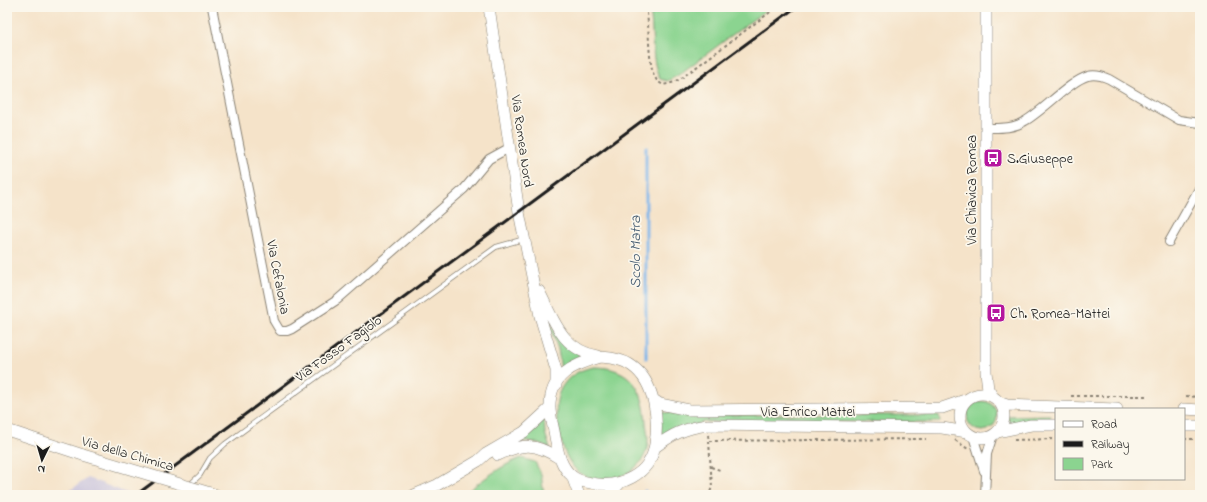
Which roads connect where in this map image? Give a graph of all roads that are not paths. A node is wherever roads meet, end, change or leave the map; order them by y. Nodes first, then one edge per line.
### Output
1 (212, 7) edge
2 (489, 7) edge
3 (986, 7) edge
4 (1200, 123) edge
5 (986, 128) junction
6 (509, 148) junction
7 (1200, 187) edge
8 (524, 238) junction
9 (1169, 242) dead end
10 (533, 278) junction
11 (600, 357) junction
12 (986, 372) junction
13 (556, 385) junction
14 (970, 397) junction
15 (654, 400) junction
16 (997, 400) junction
17 (550, 408) junction
18 (1090, 408) edge
19 (1185, 409) edge
20 (1200, 410) edge
21 (1055, 425) edge
22 (1185, 426) edge
23 (1200, 426) edge
24 (7, 430) edge
25 (970, 434) junction
26 (995, 434) junction
27 (654, 448) junction
28 (559, 458) junction
29 (478, 461) junction
30 (985, 474) junction
31 (572, 476) junction
32 (621, 482) junction
33 (179, 495) edge
34 (217, 495) edge
35 (414, 495) edge
36 (579, 495) edge
37 (609, 495) edge
38 (985, 495) edge

1 - 6 street, Via Cefalonia
2 - 6 main road, Via Romea Nord
3 - 5 main road, Via Chiavica Romea
4 - 5 street
5 - 12 main road, Via Chiavica Romea
6 - 8 main road, Via Romea Nord
7 - 9 street
8 - 10 main road, Via Romea Nord
8 - 33 lane, Via Fosso Fagiolo
10 - 11 main road, Via Romea Nord
10 - 13 main road, Via Romea Nord
11 - 13 main road
11 - 15 main road
12 - 14 main road, Via Chiavica Romea
12 - 16 main road, Via Chiavica Romea
13 - 17 main road
14 - 15 main road, Via Enrico Mattei
14 - 16 main road
14 - 25 main road
15 - 27 main road
16 - 18 main road
16 - 26 main road
17 - 28 main road
17 - 29 main road
19 - 20 main road
21 - 26 main road
22 - 23 main road
24 - 34 main road, Via della Chimica, bridge
25 - 26 main road
25 - 27 main road, Via Enrico Mattei
25 - 30 street
26 - 30 street
27 - 32 main road
28 - 29 main road
28 - 31 main road
29 - 35 main road
30 - 38 street
31 - 32 main road
31 - 36 main road
32 - 37 main road

